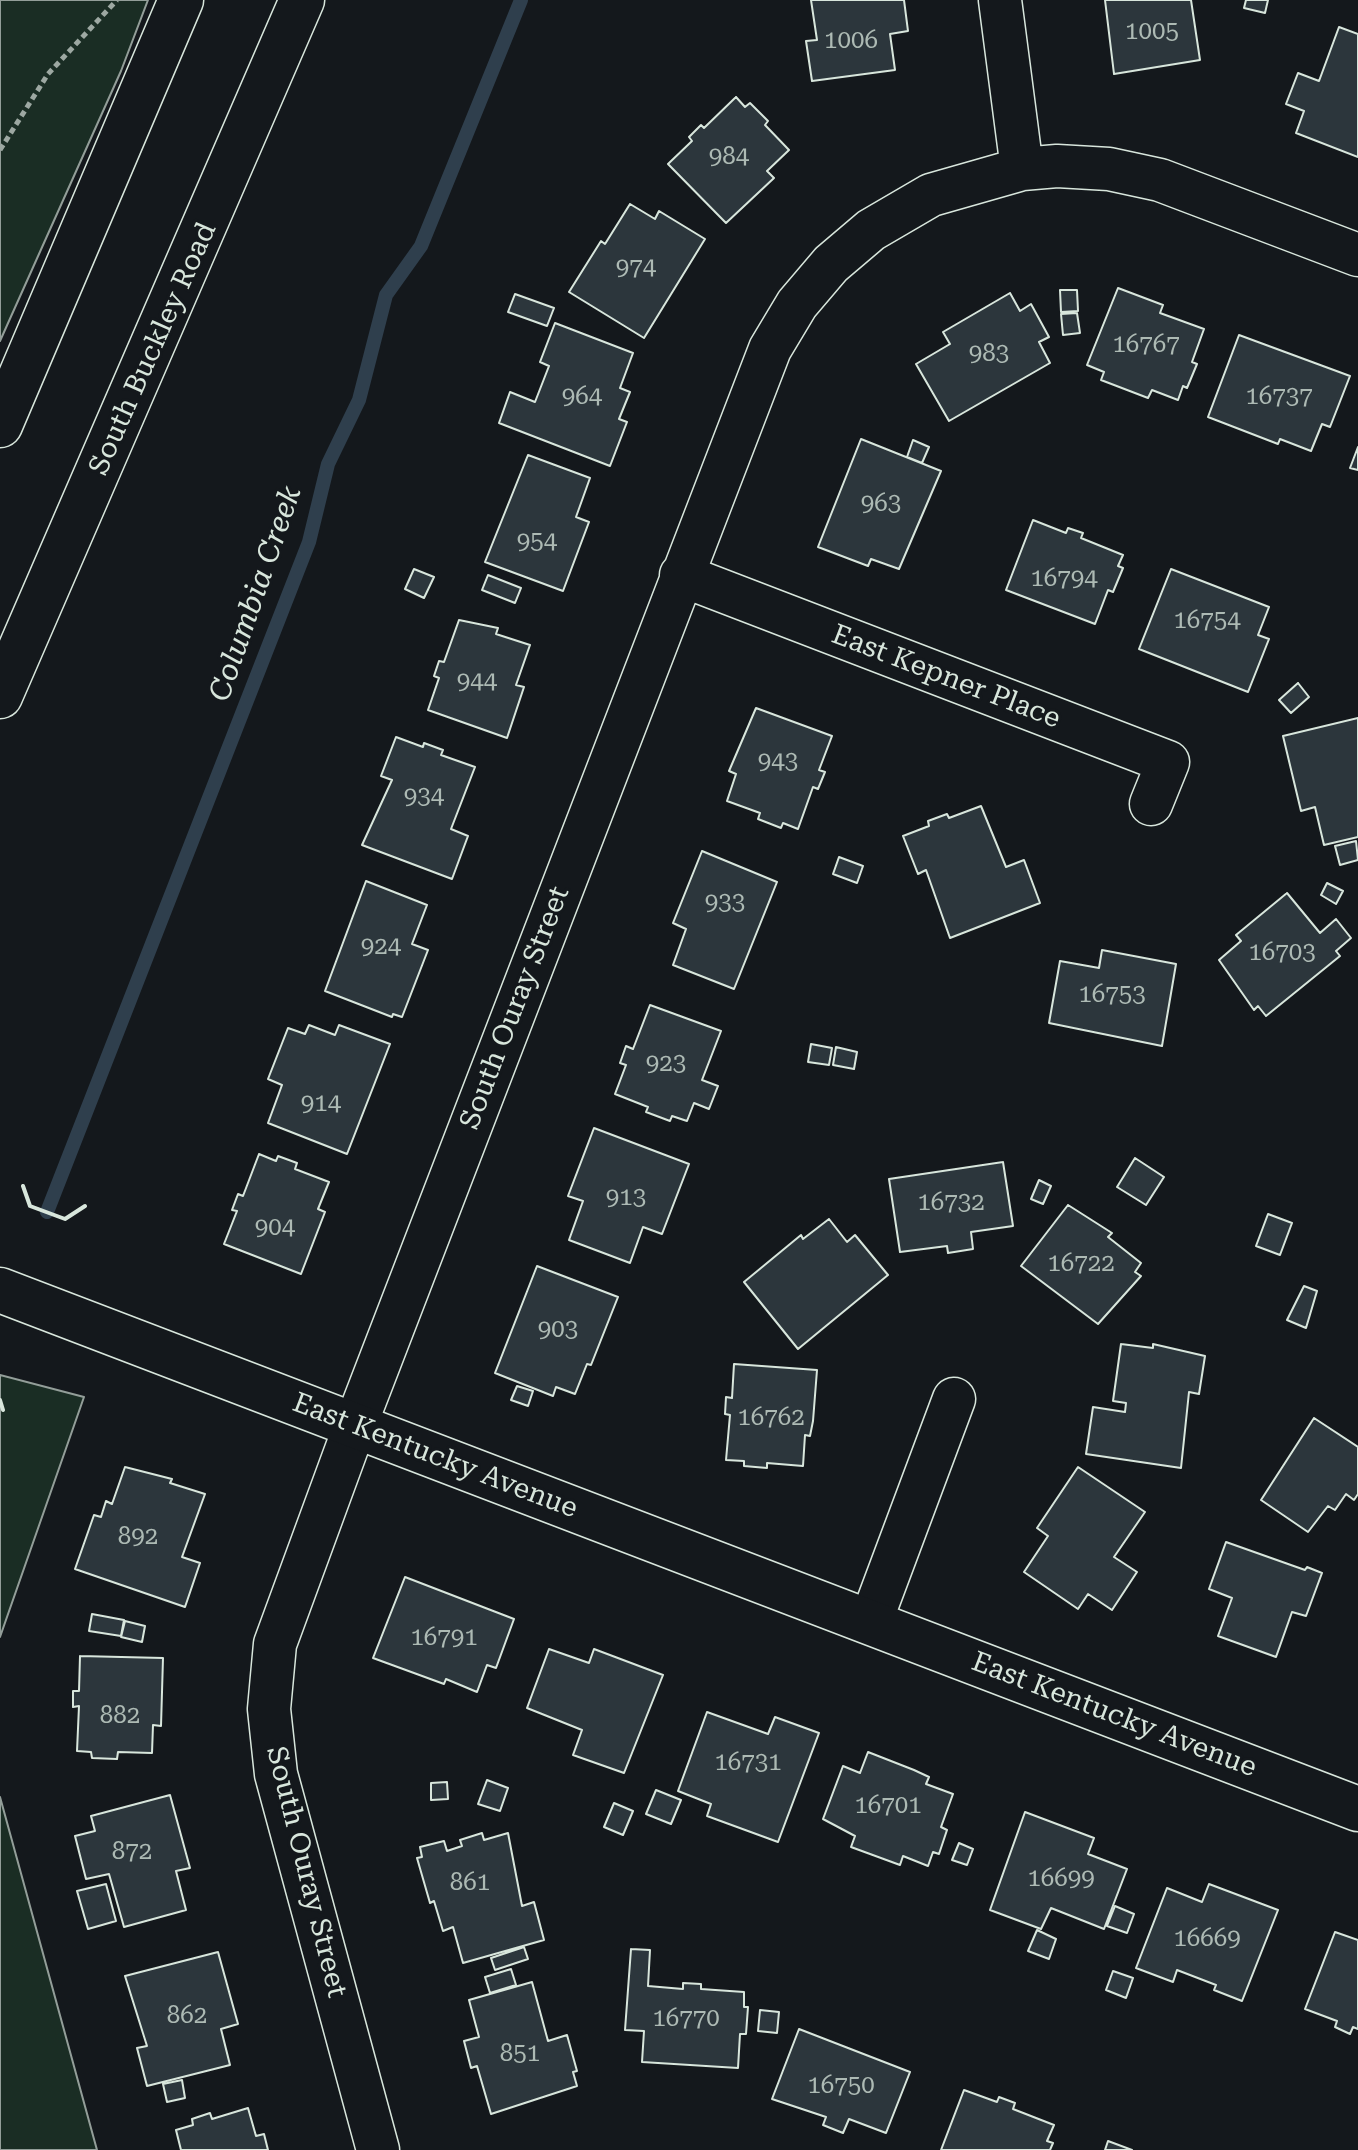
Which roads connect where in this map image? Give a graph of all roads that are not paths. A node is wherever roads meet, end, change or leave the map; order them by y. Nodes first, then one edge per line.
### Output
1 (181, 0) edge
2 (302, 0) edge
3 (1000, 0) edge
4 (1022, 169) junction
5 (1358, 255) edge
6 (0, 425) edge
7 (681, 575) junction
8 (0, 696) edge
9 (1151, 804) dead end
10 (0, 1290) edge
11 (954, 1399) dead end
12 (355, 1426) junction
13 (871, 1621) junction
14 (1358, 1809) edge
15 (378, 2150) edge

1 - 6 street
2 - 8 street, South Buckley Road
3 - 4 street
4 - 5 street, South Ouray Street
4 - 7 street, South Ouray Street
7 - 9 street, East Kepner Place
7 - 12 street, South Ouray Street
10 - 12 street, East Kentucky Avenue
11 - 13 street
12 - 13 street, East Kentucky Avenue
12 - 15 street, South Ouray Street
13 - 14 street, East Kentucky Avenue

